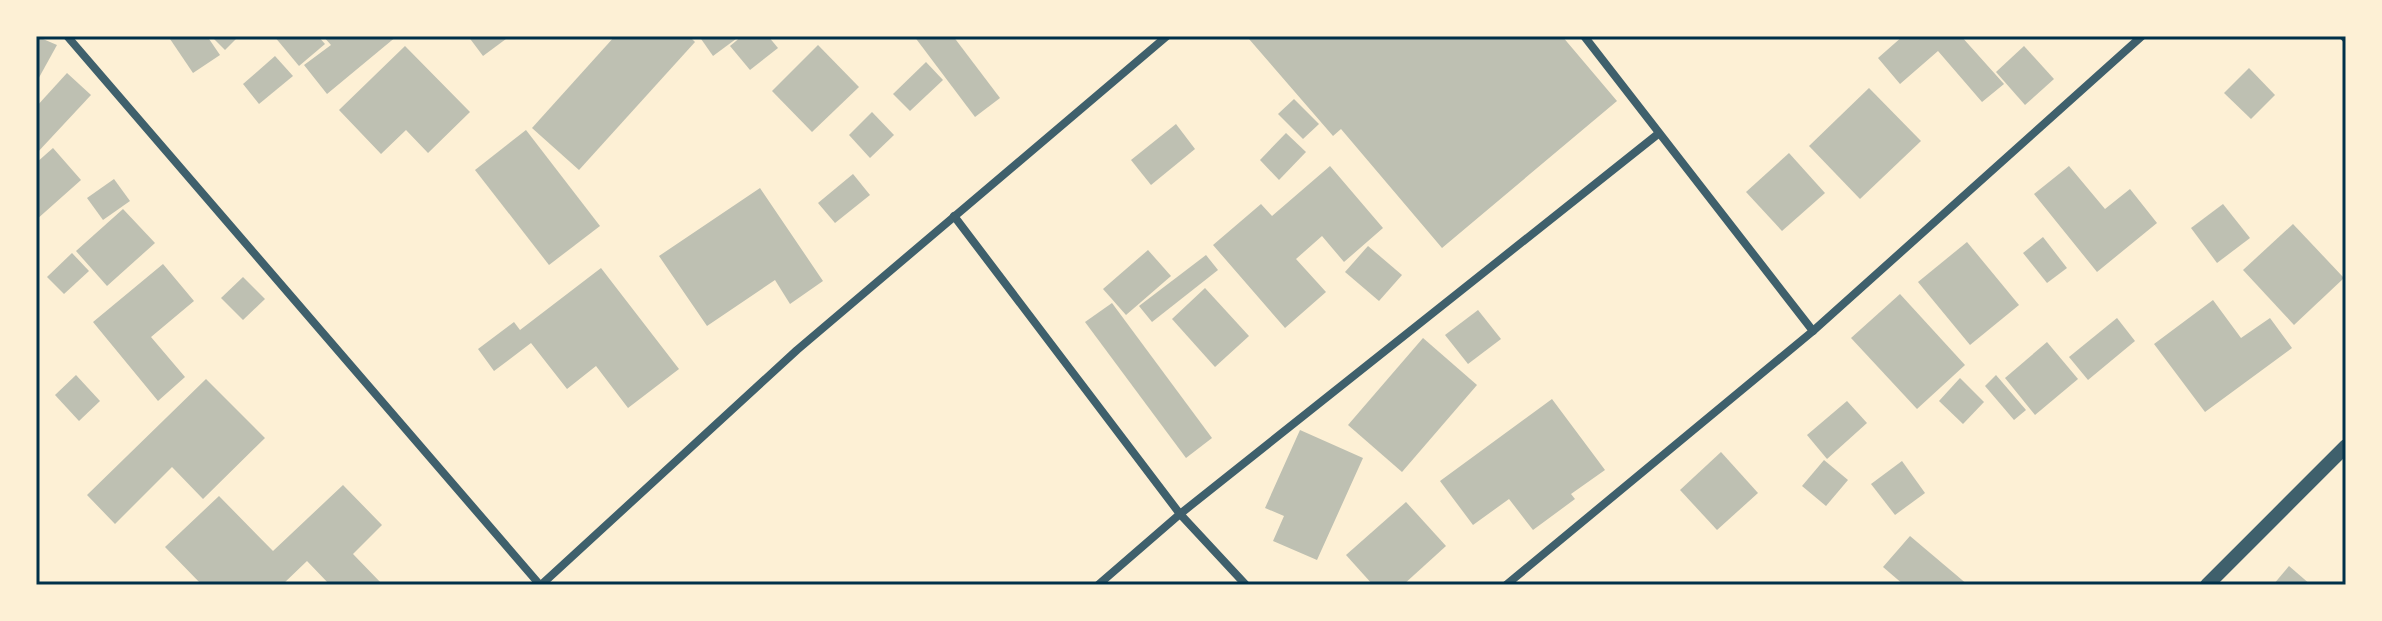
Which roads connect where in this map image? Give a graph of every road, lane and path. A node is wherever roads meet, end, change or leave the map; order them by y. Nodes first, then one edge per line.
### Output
1 (67, 36) edge
2 (1167, 36) edge
3 (1584, 36) edge
4 (2142, 36) edge
5 (1658, 134) junction
6 (954, 216) junction
7 (1813, 331) junction
8 (2346, 446) edge
9 (1180, 514) junction
10 (540, 585) edge
11 (1098, 585) edge
12 (1246, 585) edge
13 (1506, 585) edge
14 (2207, 585) edge

1 - 10 street
2 - 6 street
3 - 5 street
4 - 7 street
5 - 7 street
5 - 9 street
6 - 9 street
6 - 10 street
7 - 13 street
8 - 14 street
9 - 11 street
9 - 12 street

